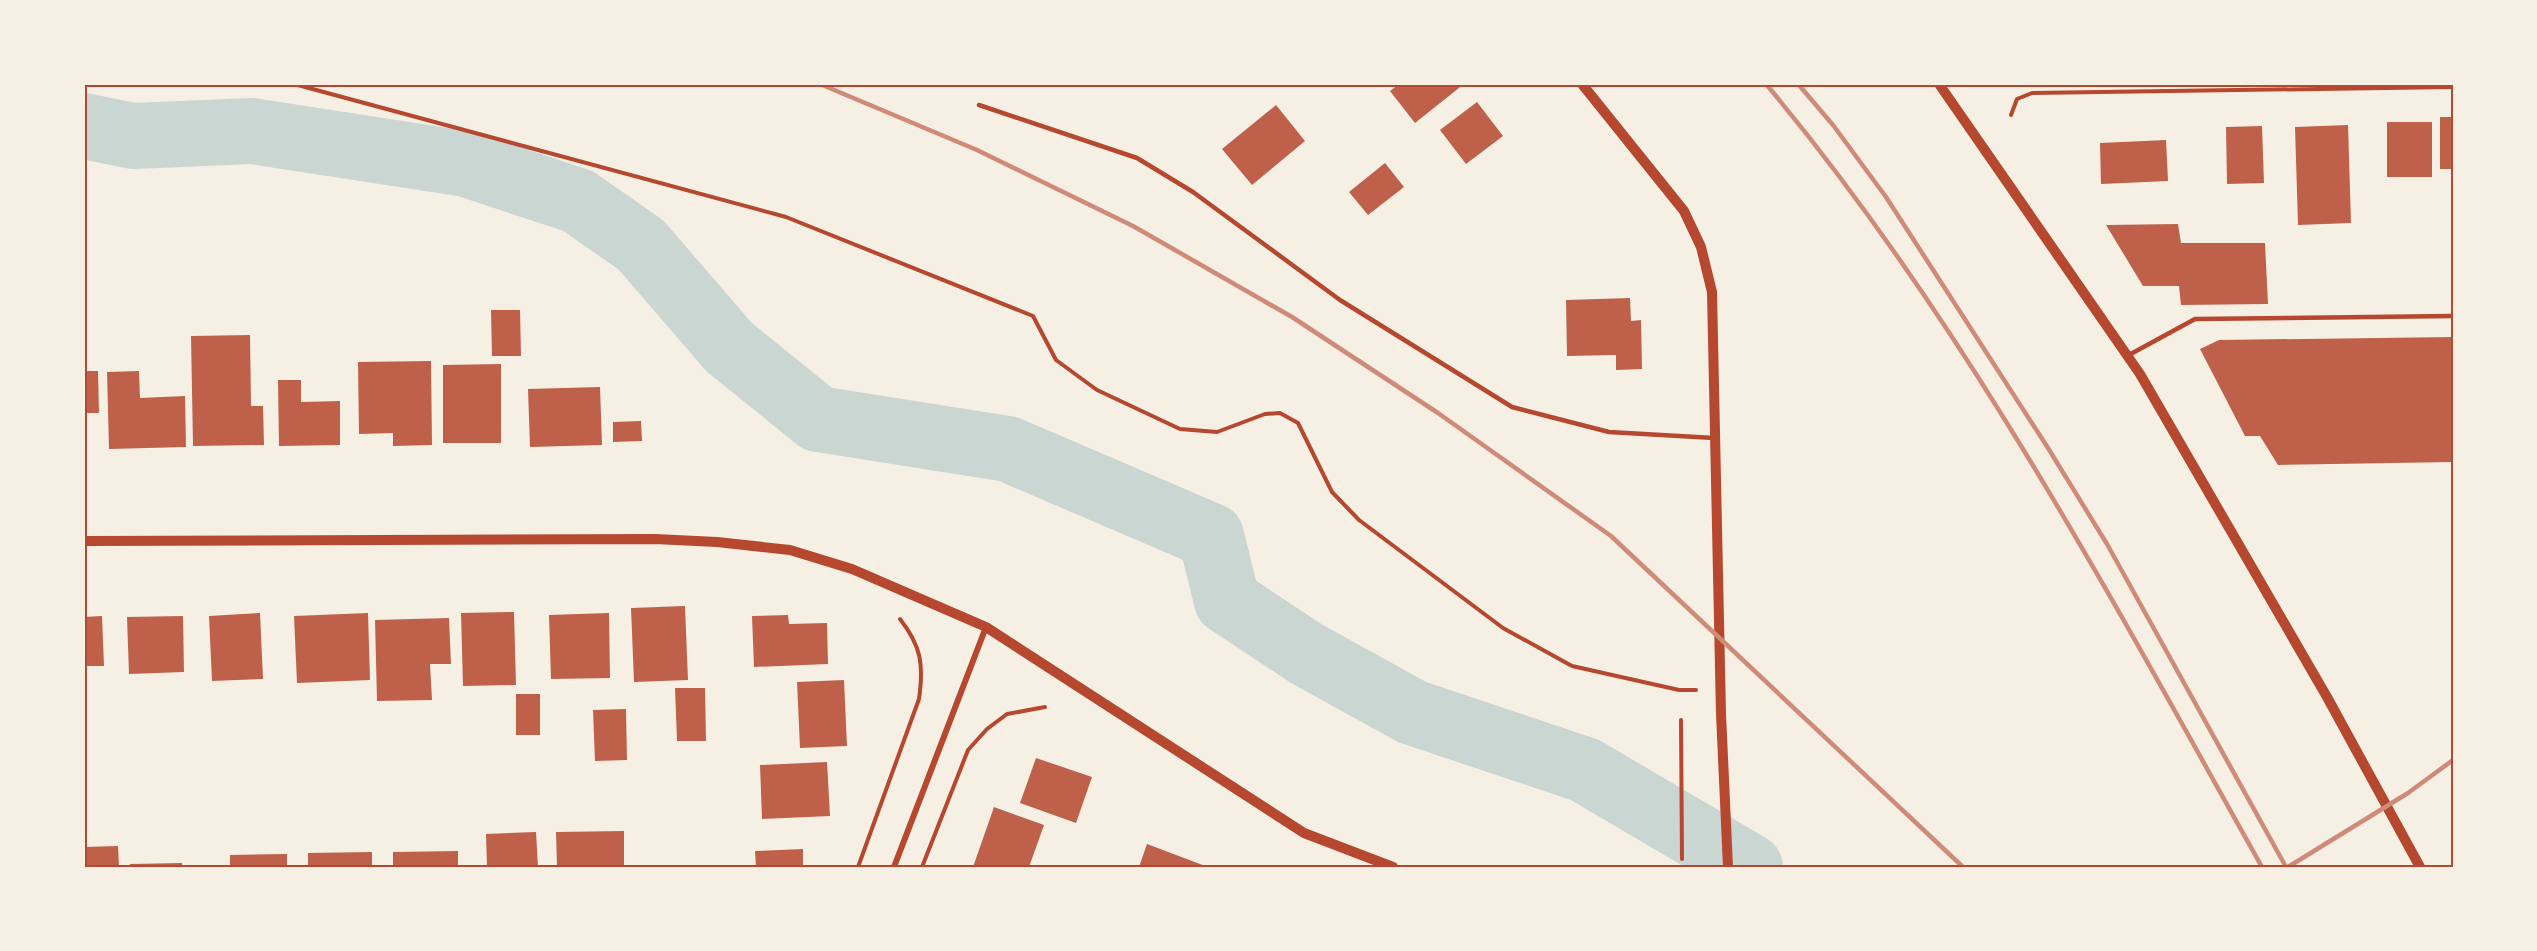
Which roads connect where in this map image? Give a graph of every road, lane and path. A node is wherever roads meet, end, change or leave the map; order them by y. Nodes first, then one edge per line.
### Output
1 (294, 84) edge
2 (1582, 84) edge
3 (1939, 84) edge
4 (2453, 87) edge
5 (979, 105) dead end
6 (2011, 115) dead end
7 (2453, 316) edge
8 (2127, 356) junction
9 (1716, 438) junction
10 (84, 542) edge
11 (900, 619) dead end
12 (986, 627) junction
13 (1721, 690) junction
14 (1045, 707) dead end
15 (1681, 720) dead end
16 (1682, 859) dead end
17 (858, 867) edge
18 (894, 867) edge
19 (922, 867) edge
20 (1393, 867) edge
21 (1728, 867) edge
22 (2420, 867) edge

1 - 13 path
2 - 9 street
3 - 8 street
4 - 6 path
5 - 9 lane
7 - 8 lane
8 - 22 street
9 - 13 street
10 - 12 street
11 - 17 path
12 - 18 street
12 - 20 street
13 - 21 street
14 - 19 path
15 - 16 path

